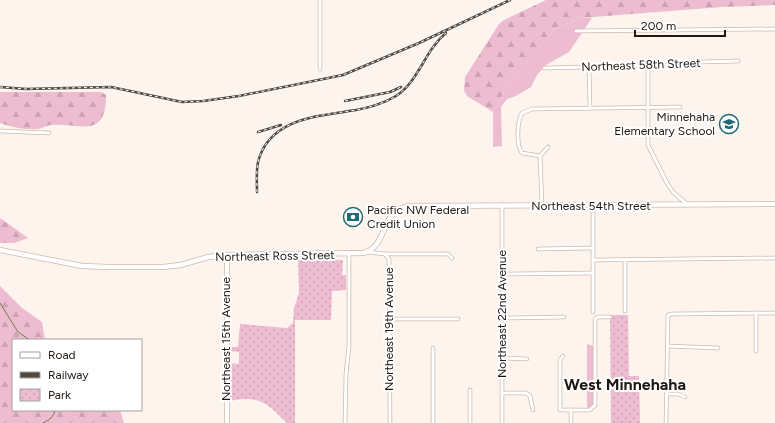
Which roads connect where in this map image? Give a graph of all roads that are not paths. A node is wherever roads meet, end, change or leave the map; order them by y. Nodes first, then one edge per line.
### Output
1 (320, 0) edge
2 (775, 29) edge
3 (576, 31) dead end
4 (738, 61) dead end
5 (648, 65) junction
6 (589, 67) junction
7 (544, 68) dead end
8 (320, 69) dead end
9 (680, 107) dead end
10 (590, 108) junction
11 (649, 108) junction
12 (0, 131) edge
13 (49, 133) dead end
14 (548, 146) dead end
15 (540, 156) junction
16 (775, 204) edge
17 (502, 205) junction
18 (542, 206) junction
19 (593, 206) junction
20 (690, 206) junction
21 (538, 248) dead end
22 (593, 248) junction
23 (0, 250) edge
24 (368, 252) junction
25 (349, 254) junction
26 (385, 254) junction
27 (227, 255) junction
28 (452, 258) dead end
29 (775, 258) edge
30 (593, 260) junction
31 (625, 260) junction
32 (592, 273) junction
33 (502, 274) junction
34 (625, 311) dead end
35 (593, 312) dead end
36 (756, 313) junction
37 (775, 313) edge
38 (564, 317) dead end
39 (610, 317) dead end
40 (502, 318) junction
41 (389, 319) junction
42 (458, 319) dead end
43 (667, 346) junction
44 (433, 348) dead end
45 (718, 348) dead end
46 (756, 351) dead end
47 (563, 356) dead end
48 (502, 358) junction
49 (527, 359) dead end
50 (470, 390) dead end
51 (502, 393) junction
52 (667, 394) junction
53 (685, 397) dead end
54 (533, 410) dead end
55 (571, 410) junction
56 (227, 423) edge
57 (345, 423) edge
58 (390, 423) edge
59 (433, 423) edge
60 (470, 423) edge
61 (502, 423) edge
62 (571, 423) edge
63 (666, 423) edge

1 - 8 street
2 - 3 street
4 - 5 street, Northeast 58th Street
5 - 6 street, Northeast 58th Street
5 - 11 street
6 - 7 street, Northeast 58th Street
6 - 10 street
9 - 11 street
10 - 11 street
10 - 15 street
11 - 20 street
12 - 13 street
14 - 15 street
15 - 18 street
16 - 20 street, Northeast 54th Street
17 - 18 street, Northeast 54th Street
17 - 24 street, Northeast 54th Street
17 - 33 street, Northeast 22nd Avenue
18 - 19 street, Northeast 54th Street
19 - 20 street, Northeast 54th Street
19 - 22 street
21 - 22 street
22 - 30 street
23 - 27 street, Northeast Ross Street
24 - 25 street, Northeast Ross Street
24 - 26 street, Northeast 19th Avenue
25 - 27 street, Northeast Ross Street
25 - 57 street
26 - 28 street
26 - 41 street, Northeast 19th Avenue
27 - 56 street, Northeast 15th Avenue
29 - 31 street
30 - 31 street
30 - 32 street
31 - 34 street
32 - 33 street
32 - 35 street
33 - 40 street, Northeast 22nd Avenue
36 - 37 street
36 - 43 street
36 - 46 street
38 - 40 street
39 - 55 street
40 - 48 street, Northeast 22nd Avenue
41 - 42 street
41 - 58 street, Northeast 19th Avenue
43 - 45 street
43 - 52 street
44 - 59 street
47 - 55 street
48 - 49 street
48 - 51 street, Northeast 22nd Avenue
50 - 60 street
51 - 54 street
51 - 61 street, Northeast 22nd Avenue
52 - 53 street
52 - 63 street
55 - 62 street

